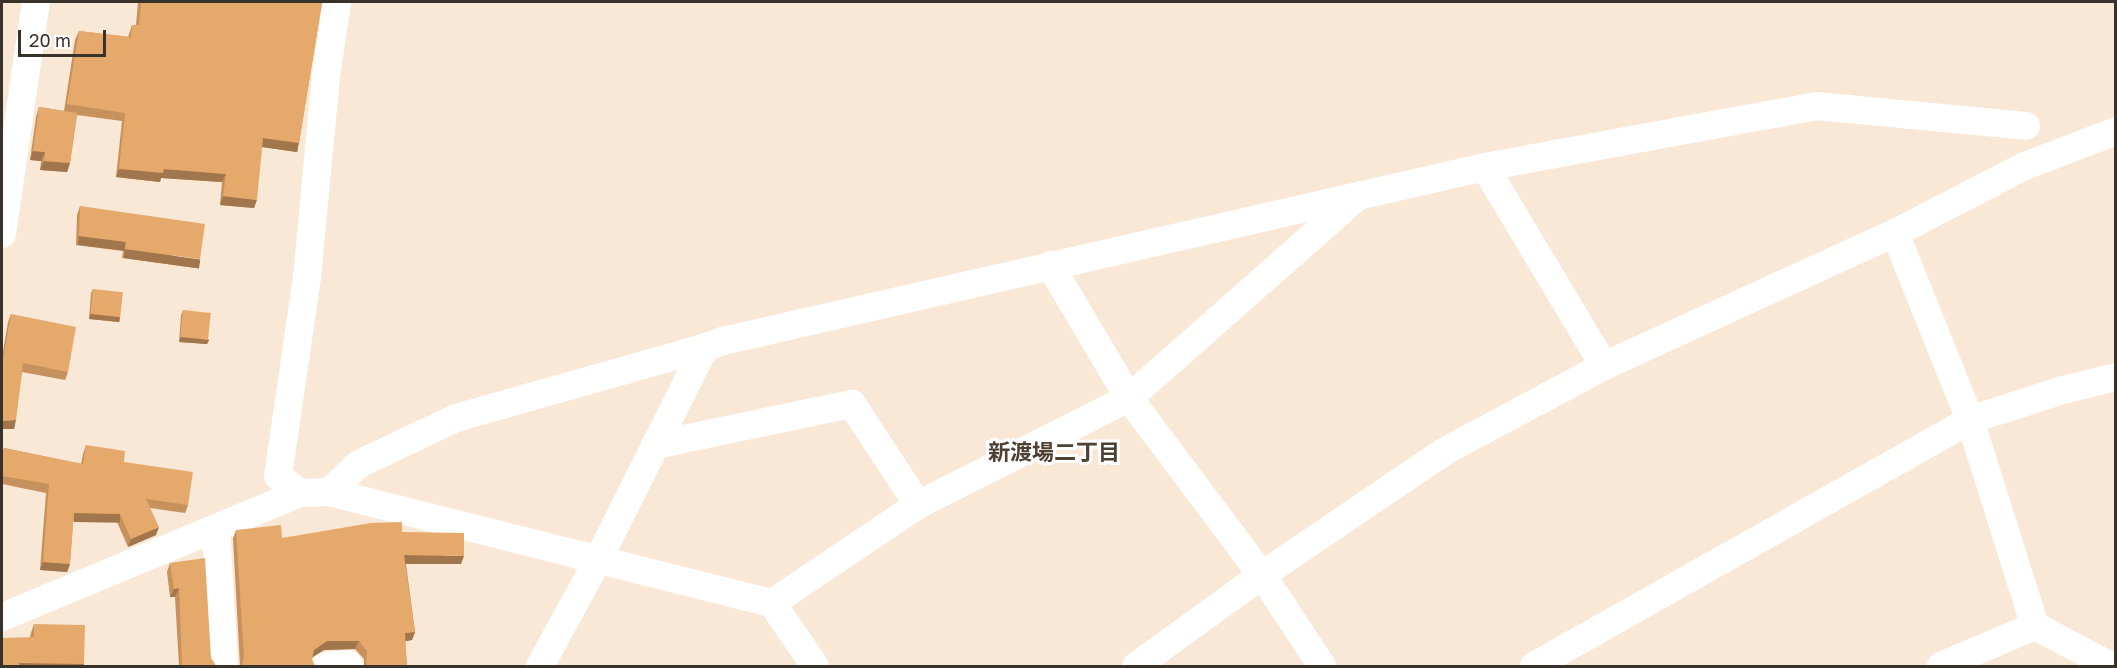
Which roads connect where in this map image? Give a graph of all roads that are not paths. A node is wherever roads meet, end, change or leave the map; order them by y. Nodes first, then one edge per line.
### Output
1 (36, 2) edge
2 (337, 2) edge
3 (2026, 126) dead end
4 (2115, 131) edge
5 (1485, 167) junction
6 (1359, 195) junction
7 (1895, 233) junction
8 (2, 234) edge
9 (1050, 265) junction
10 (707, 347) junction
11 (1604, 366) junction
12 (2115, 376) edge
13 (1129, 398) junction
14 (1970, 420) junction
15 (655, 445) junction
16 (329, 492) junction
17 (300, 493) junction
18 (918, 505) junction
19 (216, 530) junction
20 (598, 560) junction
21 (1262, 575) junction
22 (772, 603) junction
23 (2, 617) edge
24 (2034, 626) junction
25 (1545, 664) edge
26 (224, 666) edge
27 (326, 666) edge
28 (349, 666) edge
29 (540, 666) edge
30 (815, 666) edge
31 (1136, 666) edge
32 (1322, 666) edge
33 (1941, 666) edge
34 (2111, 666) edge

1 - 8 street
2 - 17 street
3 - 5 street
4 - 7 street
5 - 6 street
5 - 11 street
6 - 9 street
6 - 13 street
7 - 11 street
7 - 14 street
9 - 10 street
9 - 13 street
10 - 15 street
10 - 16 street
11 - 21 street
12 - 14 street
13 - 18 street
13 - 21 street
14 - 24 street
14 - 25 street
15 - 18 street
15 - 20 street
16 - 17 street
16 - 20 street
17 - 19 street
18 - 22 street
19 - 23 street
19 - 26 street
20 - 22 street
20 - 29 street
21 - 31 street
21 - 32 street
22 - 30 street
24 - 33 street
24 - 34 street
27 - 28 street

